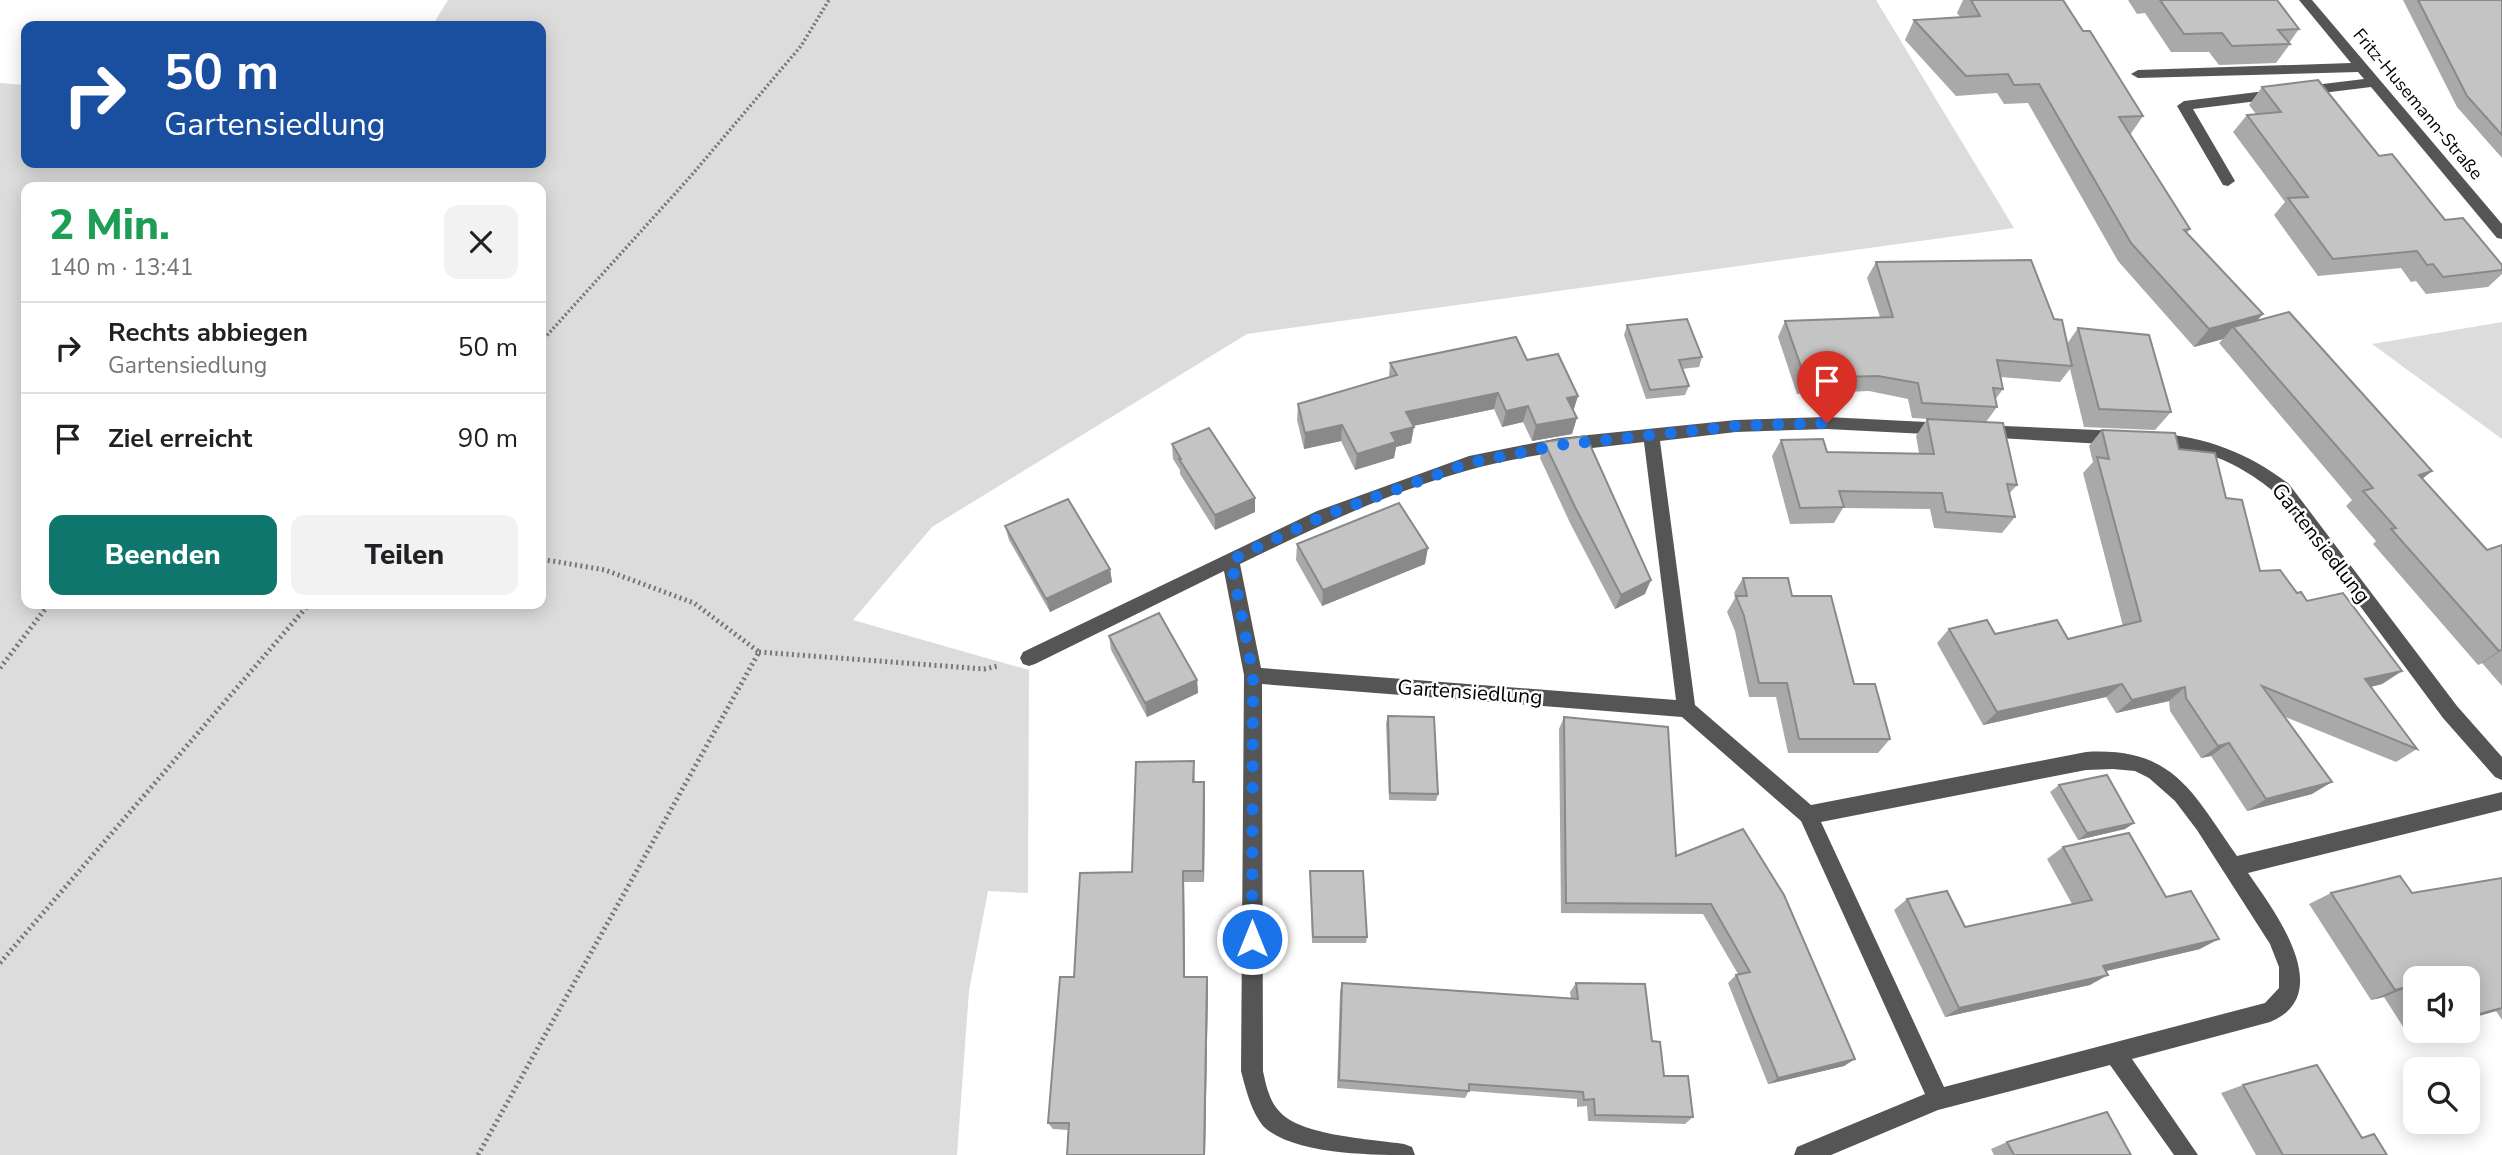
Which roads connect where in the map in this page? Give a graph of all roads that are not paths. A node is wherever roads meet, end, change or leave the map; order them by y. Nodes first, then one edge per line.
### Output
1 (2305, 0) edge
2 (2361, 67) junction
3 (2138, 74) dead end
4 (2374, 82) junction
5 (2228, 181) dead end
6 (2502, 212) edge
7 (2486, 214) junction
8 (2502, 233) edge
9 (1651, 435) junction
10 (1231, 560) junction
11 (1029, 659) road end
12 (1253, 675) junction
13 (1686, 709) junction
14 (2502, 771) edge
15 (2502, 801) edge
16 (1808, 815) junction
17 (2233, 867) junction
18 (2113, 1051) junction
19 (1938, 1099) junction
20 (1404, 1155) edge
21 (1805, 1155) edge
22 (2187, 1155) edge

1 - 2 street, Fritz-Husemann-Straße
2 - 3 street
2 - 4 street, Fritz-Husemann-Straße
4 - 5 street
4 - 7 street, Fritz-Husemann-Straße
6 - 7 street
7 - 8 street, Fritz-Husemann-Straße
9 - 10 street, Gartensiedlung
9 - 13 street
9 - 14 street, Gartensiedlung
10 - 11 street, Gartensiedlung
10 - 12 street
12 - 13 street, Gartensiedlung
12 - 20 street
13 - 16 street
15 - 17 street
16 - 17 street
16 - 19 street
17 - 18 street
18 - 19 street
18 - 22 street
19 - 21 street

